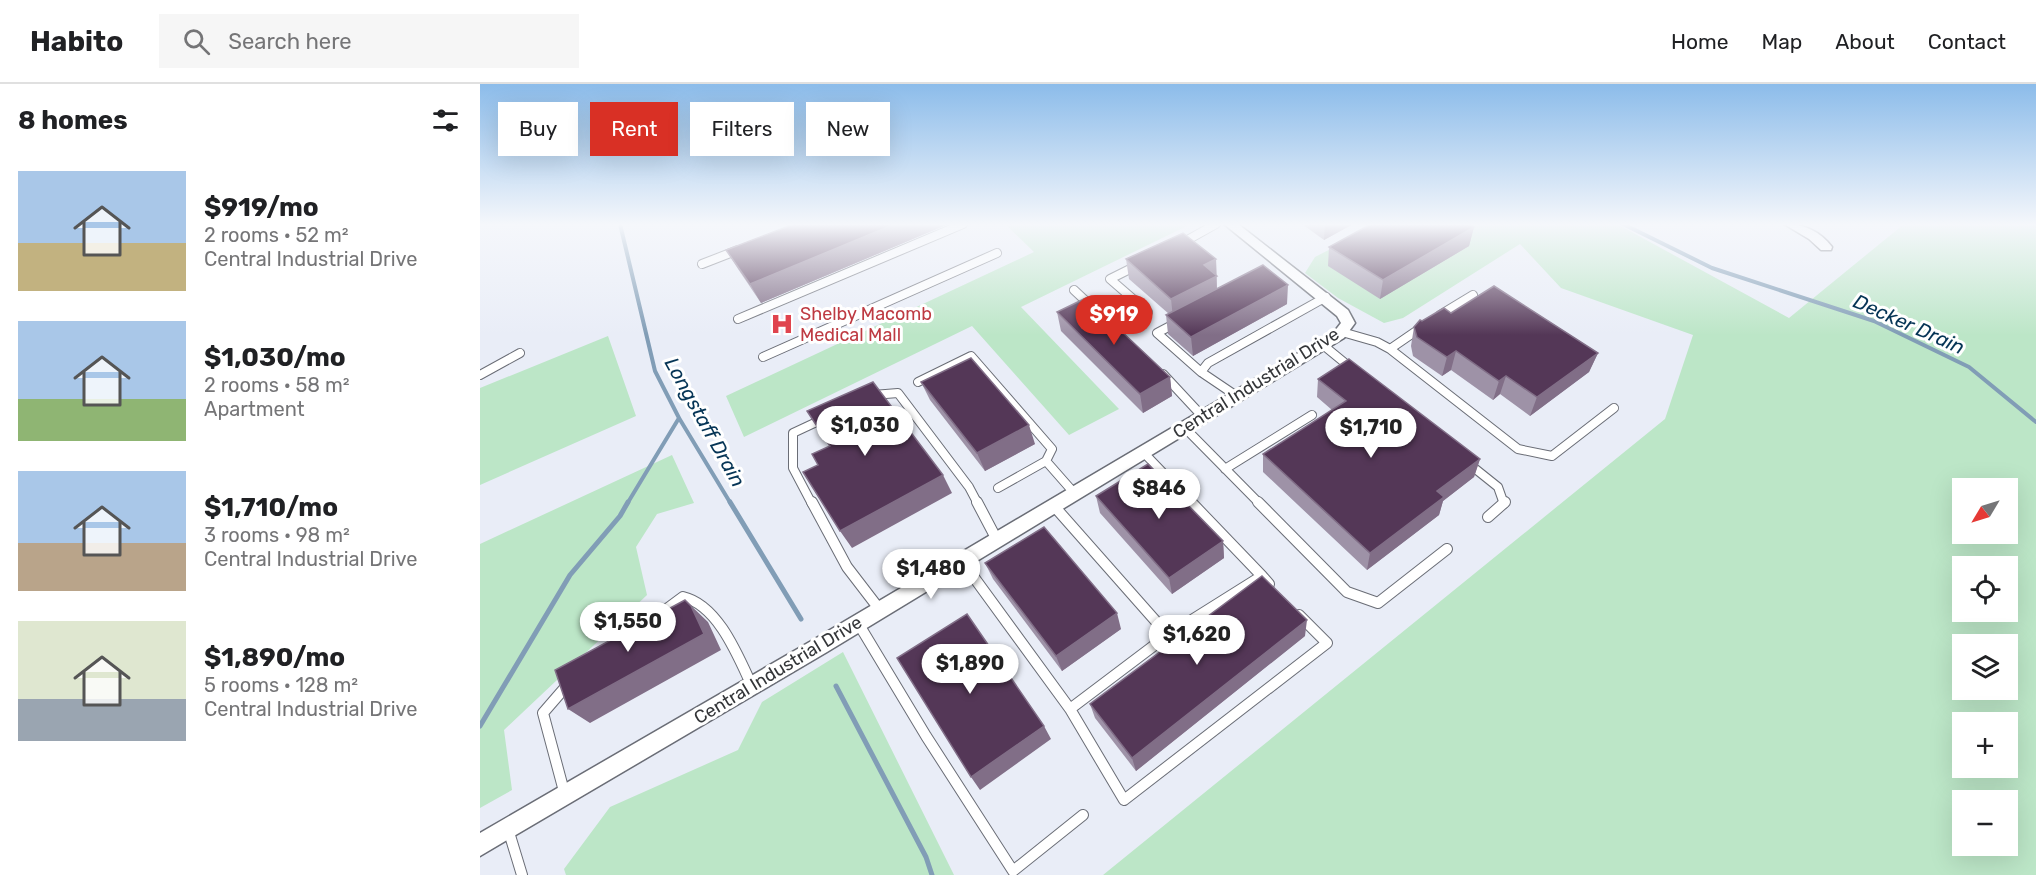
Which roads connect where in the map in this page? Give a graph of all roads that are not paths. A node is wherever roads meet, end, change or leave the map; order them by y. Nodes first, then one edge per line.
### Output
1 (710, 261) edge
2 (876, 261) edge
3 (979, 261) edge
4 (1271, 261) edge
5 (1141, 263) edge
6 (702, 264) dead end
7 (1074, 290) dead end
8 (1473, 295) dead end
9 (1326, 297) junction
10 (1148, 312) dead end
11 (1100, 315) edge
12 (1437, 317) edge
13 (1186, 318) edge
14 (738, 319) dead end
15 (1428, 324) edge
16 (1345, 327) junction
17 (1323, 345) junction
18 (1390, 349) junction
19 (519, 353) dead end
20 (763, 357) dead end
21 (1159, 370) edge
22 (1201, 372) junction
23 (1356, 373) edge
24 (480, 375) edge
25 (918, 382) dead end
26 (1238, 397) junction
27 (864, 399) edge
28 (1614, 408) dead end
29 (834, 414) edge
30 (1312, 415) dead end
31 (1203, 417) junction
32 (1185, 428) junction
33 (1144, 453) junction
34 (1461, 458) edge
35 (1046, 461) junction
36 (1225, 469) junction
37 (998, 488) dead end
38 (1075, 494) junction
39 (1054, 506) junction
40 (1488, 517) dead end
41 (997, 540) junction
42 (1447, 549) dead end
43 (962, 561) junction
44 (1262, 576) junction
45 (1278, 593) edge
46 (880, 610) junction
47 (1294, 610) edge
48 (858, 623) junction
49 (646, 625) edge
50 (1168, 635) junction
51 (581, 673) edge
52 (752, 686) junction
53 (1070, 709) junction
54 (565, 795) junction
55 (1083, 815) dead end
56 (508, 829) junction
57 (480, 845) edge
58 (522, 875) edge

1 - 6 lane
2 - 14 lane
3 - 20 lane
4 - 9 street
5 - 10 lane
7 - 11 lane
8 - 12 lane
9 - 16 street
9 - 22 lane
13 - 22 lane
15 - 18 lane
16 - 17 street, Central Industrial Drive
16 - 18 lane
17 - 23 lane
17 - 26 street, Central Industrial Drive
18 - 28 lane
19 - 24 lane
21 - 31 lane
22 - 26 lane
25 - 35 lane
26 - 31 street, Central Industrial Drive
27 - 41 lane
29 - 46 lane
30 - 36 lane
31 - 32 street, Central Industrial Drive
32 - 33 street, Central Industrial Drive
32 - 36 lane
33 - 38 street, Central Industrial Drive
33 - 44 lane
34 - 40 lane
35 - 37 lane
35 - 38 lane
36 - 42 lane
38 - 39 street, Central Industrial Drive
39 - 41 street, Central Industrial Drive
39 - 50 lane
41 - 43 street, Central Industrial Drive
43 - 46 street, Central Industrial Drive
43 - 53 lane
44 - 45 lane
44 - 50 lane
46 - 48 street, Central Industrial Drive
47 - 53 lane
48 - 52 street, Central Industrial Drive
48 - 55 lane
49 - 52 lane
50 - 53 lane
51 - 54 lane
52 - 54 street, Central Industrial Drive
54 - 56 street, Central Industrial Drive
56 - 57 street, Central Industrial Drive
56 - 58 lane

